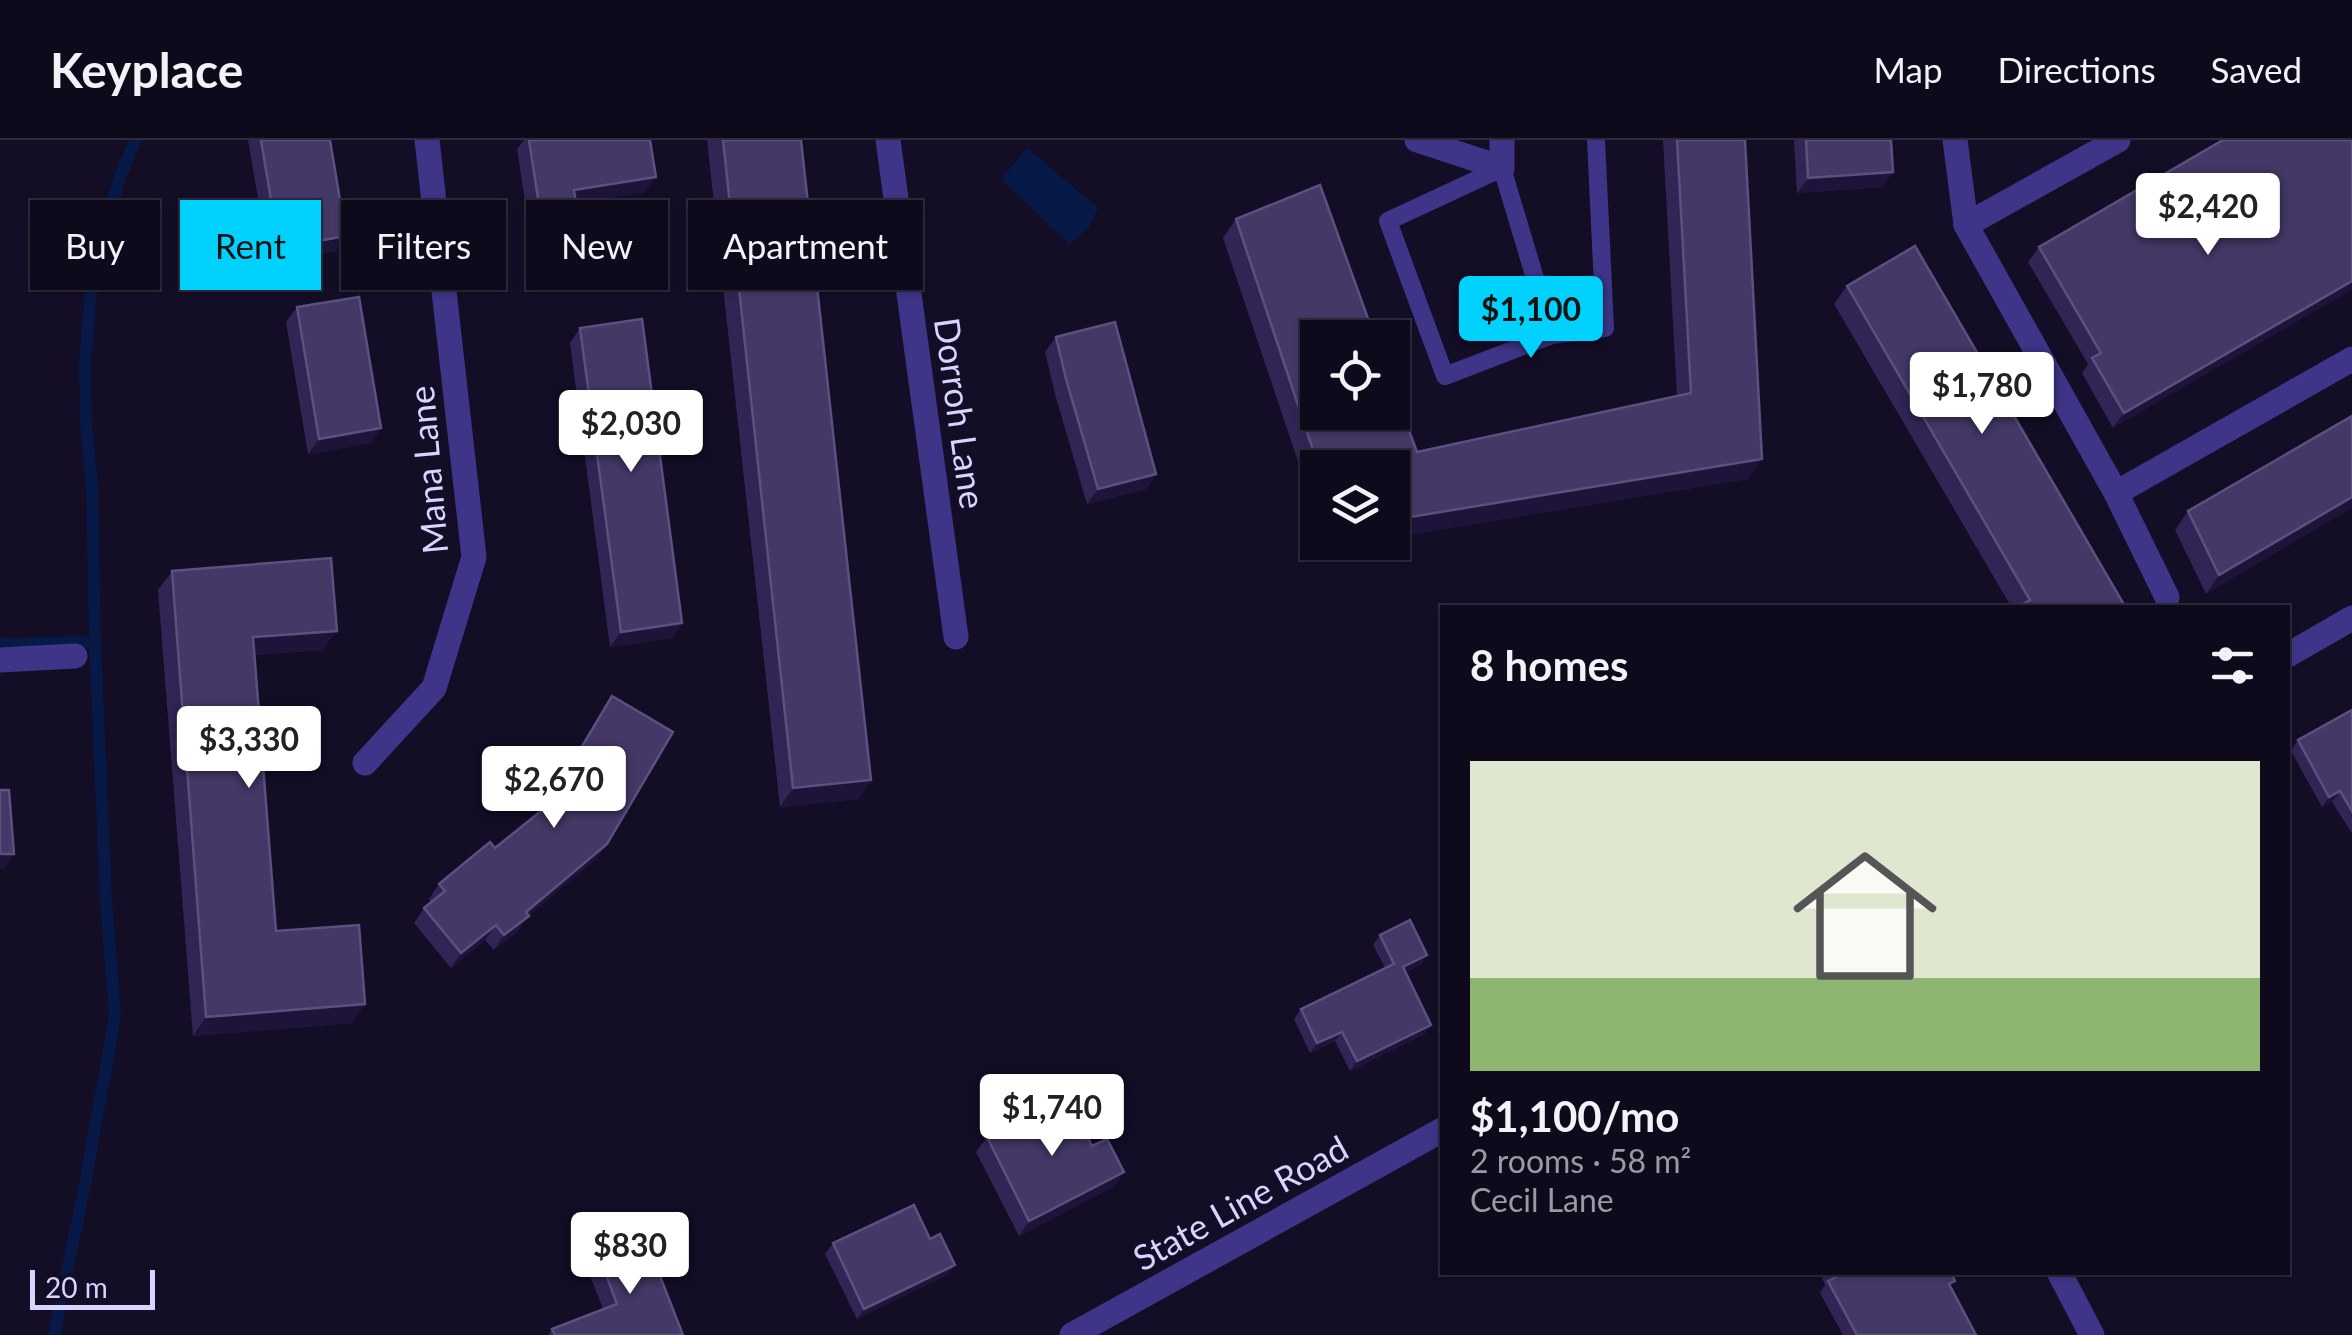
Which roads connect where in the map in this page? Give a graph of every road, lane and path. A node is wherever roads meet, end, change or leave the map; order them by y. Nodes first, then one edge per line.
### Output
1 (427, 140) edge
2 (888, 140) edge
3 (1417, 140) edge
4 (1502, 140) edge
5 (1596, 140) edge
6 (1955, 140) edge
7 (2118, 140) edge
8 (1502, 168) junction
9 (1966, 226) junction
10 (1552, 334) junction
11 (2352, 359) edge
12 (2116, 494) junction
13 (2167, 598) dead end
14 (2352, 618) edge
15 (956, 636) dead end
16 (2290, 655) edge
17 (75, 656) dead end
18 (0, 660) edge
19 (365, 763) dead end
20 (1440, 1131) edge
21 (2061, 1275) edge
22 (1072, 1335) edge
23 (2092, 1335) edge

1 - 19 street, Mana Lane
2 - 15 street, Dorroh Lane
3 - 8 street
4 - 8 street
5 - 10 lane
6 - 9 street
7 - 9 street
8 - 10 lane
8 - 10 lane
9 - 12 street
11 - 12 street
12 - 13 street
14 - 16 street
17 - 18 street
20 - 22 street, State Line Road
21 - 23 street

